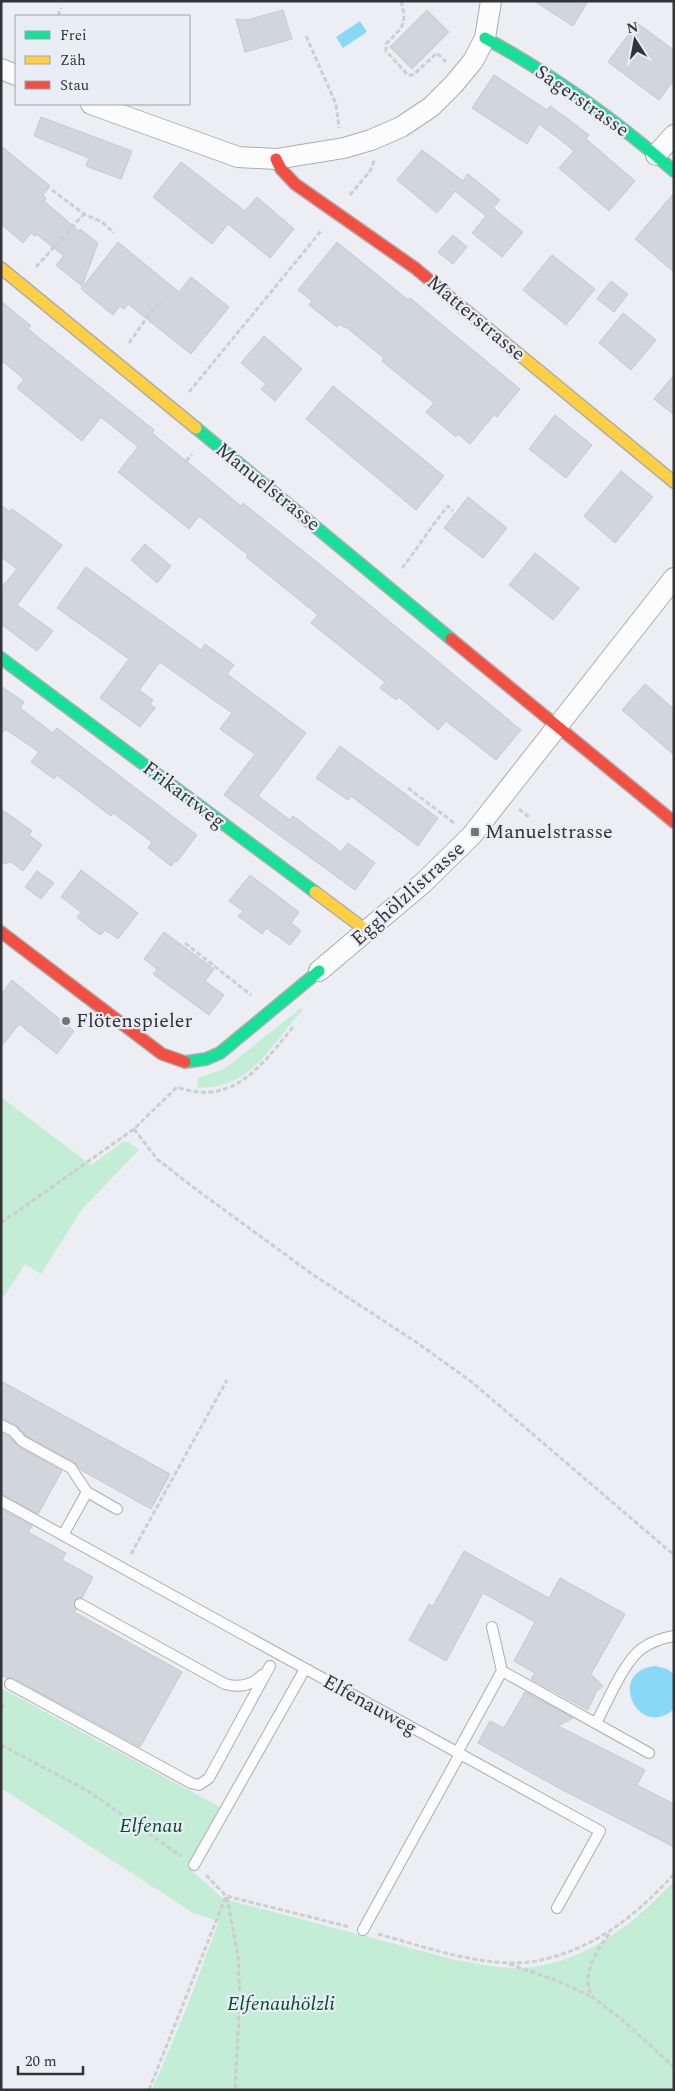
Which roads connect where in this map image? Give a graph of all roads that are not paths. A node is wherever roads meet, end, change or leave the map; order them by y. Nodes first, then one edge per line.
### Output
1 (492, 1) edge
2 (484, 38) junction
3 (1, 69) edge
4 (15, 75) edge
5 (94, 105) edge
6 (674, 135) edge
7 (656, 155) junction
8 (276, 159) junction
9 (674, 171) edge
10 (1, 268) edge
11 (674, 482) edge
12 (674, 578) edge
13 (1, 658) edge
14 (557, 727) junction
15 (674, 822) edge
16 (367, 931) junction
17 (1, 932) edge
18 (319, 971) joint
19 (1, 1425) edge
20 (87, 1492) junction
21 (1, 1501) edge
22 (117, 1509) dead end
23 (63, 1535) junction
24 (80, 1604) dead end
25 (492, 1628) dead end
26 (674, 1636) edge
27 (276, 1654) junction
28 (270, 1666) junction
29 (304, 1669) junction
30 (502, 1672) junction
31 (10, 1684) dead end
32 (596, 1723) junction
33 (649, 1753) dead end
34 (458, 1754) junction
35 (194, 1865) road end
36 (557, 1908) dead end
37 (363, 1930) road end

1 - 2 street
2 - 7 street, Sagerstrasse
2 - 8 street
3 - 4 street
5 - 8 street
6 - 7 street
7 - 9 street, Sagerstrasse
8 - 11 street, Matterstrasse
10 - 14 street, Manuelstrasse
12 - 14 street, Egghölzlistrasse
13 - 16 street, Frikartweg
14 - 15 street, Manuelstrasse
14 - 16 street, Egghölzlistrasse
16 - 18 street, Egghölzlistrasse
17 - 18 street, Egghölzlistrasse
19 - 20 lane
20 - 22 lane
20 - 23 lane
21 - 23 lane, Elfenauweg
23 - 27 lane, Elfenauweg
24 - 28 lane
25 - 30 lane
26 - 32 lane
27 - 28 lane
27 - 29 lane, Elfenauweg
28 - 31 lane
29 - 34 lane, Elfenauweg
29 - 35 lane
30 - 32 lane
30 - 34 lane
32 - 33 lane
34 - 36 lane, Elfenauweg
34 - 37 lane

